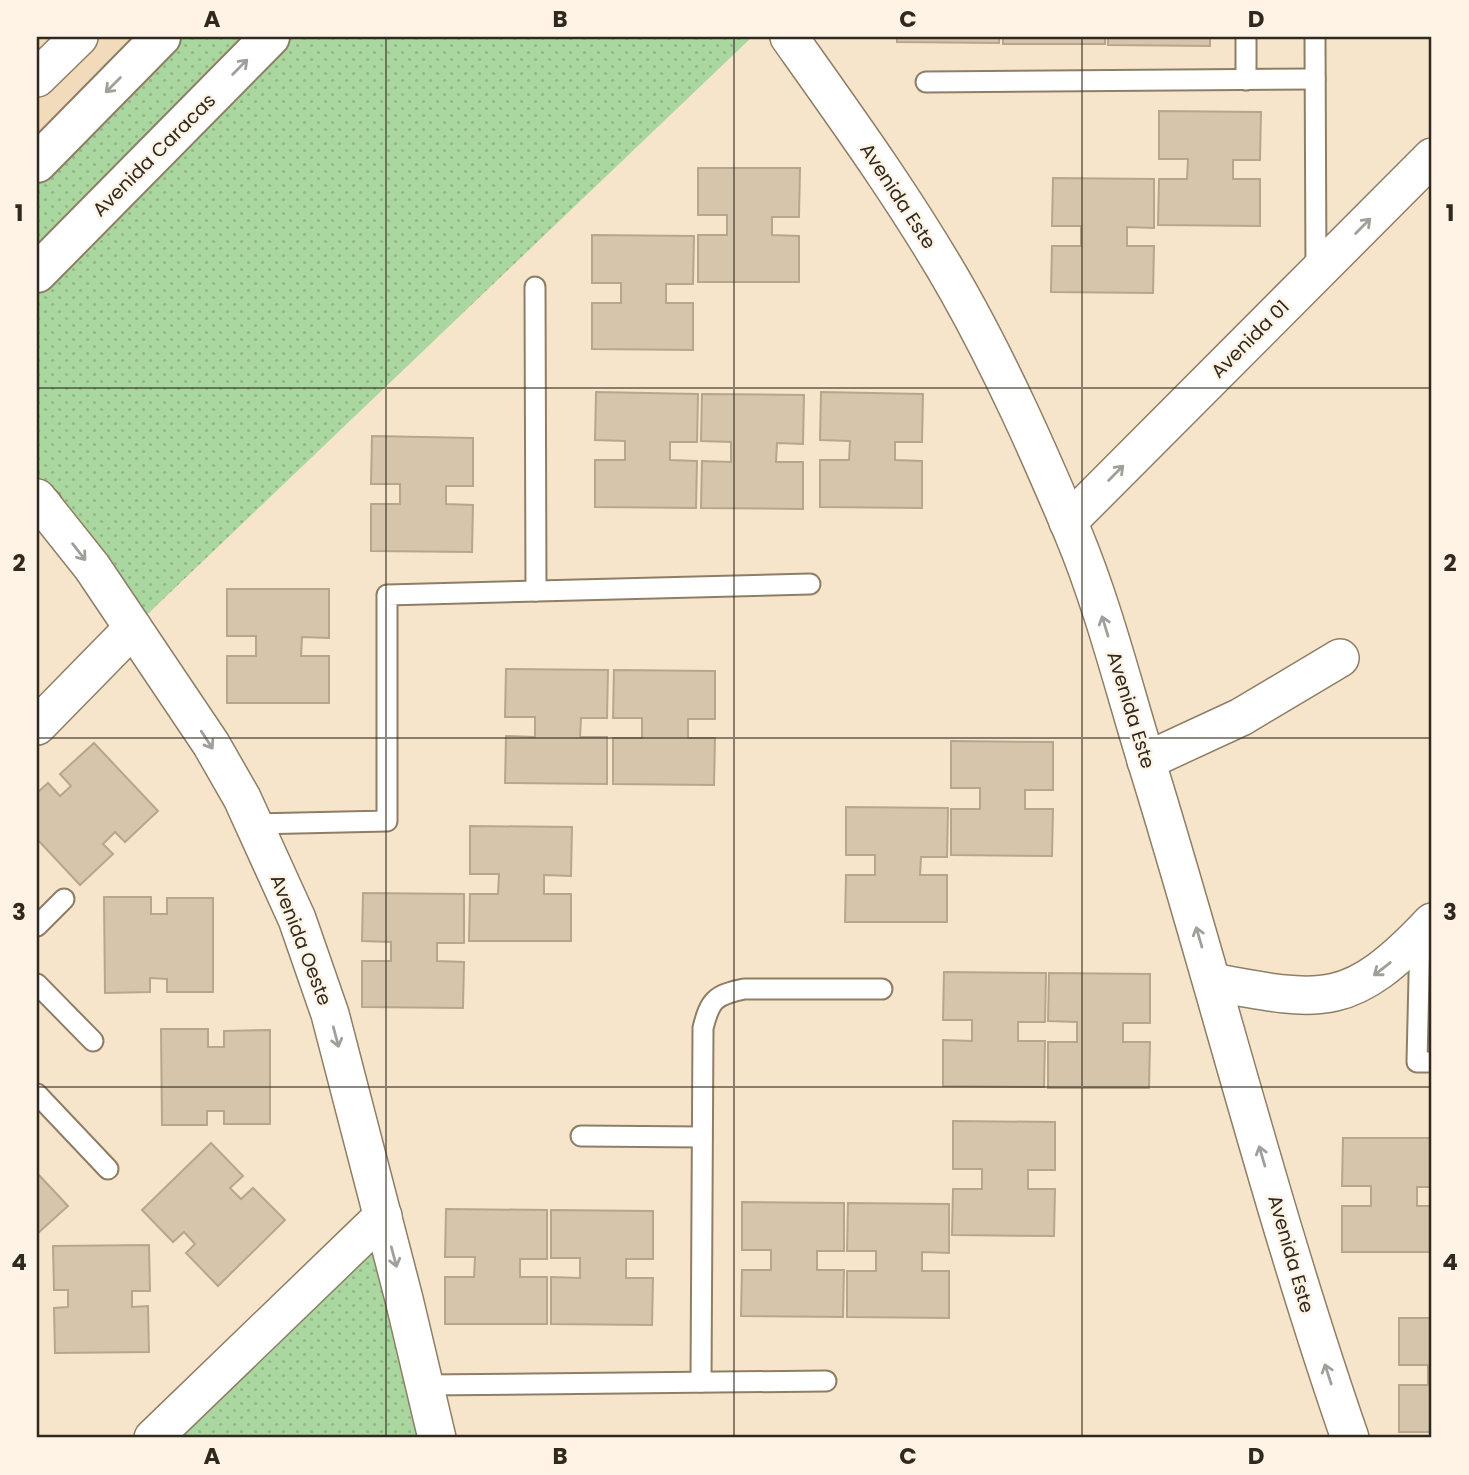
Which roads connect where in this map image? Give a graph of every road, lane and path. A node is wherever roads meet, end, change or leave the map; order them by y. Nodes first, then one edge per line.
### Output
1 (79, 37) edge
2 (161, 37) edge
3 (270, 37) edge
4 (789, 37) edge
5 (1246, 37) edge
6 (1315, 37) edge
7 (37, 78) edge
8 (1315, 79) junction
9 (1246, 80) junction
10 (926, 82) dead end
11 (1432, 157) edge
12 (37, 163) edge
13 (37, 272) edge
14 (1316, 274) junction
15 (535, 286) dead end
16 (39, 502) edge
17 (1068, 522) junction
18 (810, 584) dead end
19 (536, 591) junction
20 (133, 628) junction
21 (1340, 658) dead end
22 (37, 726) edge
23 (1146, 761) junction
24 (254, 824) junction
25 (64, 899) dead end
26 (37, 926) edge
27 (1426, 928) edge
28 (1212, 982) junction
29 (37, 984) edge
30 (881, 989) dead end
31 (93, 1041) dead end
32 (1432, 1062) edge
33 (37, 1094) edge
34 (581, 1136) dead end
35 (702, 1137) junction
36 (108, 1169) dead end
37 (383, 1216) junction
38 (826, 1381) dead end
39 (701, 1382) junction
40 (425, 1385) junction
41 (153, 1438) edge
42 (437, 1438) edge
43 (1350, 1438) edge

1 - 7 street
2 -> 12 street
13 -> 3 street, Avenida Caracas
4 - 17 street, Avenida Este
5 - 9 lane
6 - 8 lane
8 - 9 lane
8 - 14 lane
9 - 10 lane
14 -> 11 street, Avenida 01
17 -> 14 street, Avenida 01
15 - 19 lane
16 -> 20 street, Avenida Oeste
23 -> 17 street, Avenida Este
18 - 19 lane
19 - 24 lane
20 - 22 street
20 -> 24 street, Avenida Oeste
21 - 23 street
28 -> 23 street, Avenida Este
24 -> 37 street, Avenida Oeste
25 - 26 lane
27 -> 28 street
27 - 32 lane
43 -> 28 street, Avenida Este
29 - 31 lane
30 - 35 lane
33 - 36 lane
34 - 35 lane
35 - 39 lane
37 -> 40 street, Avenida Oeste
37 - 41 street
38 - 39 lane
39 - 40 lane
40 - 42 street, Avenida Oeste

